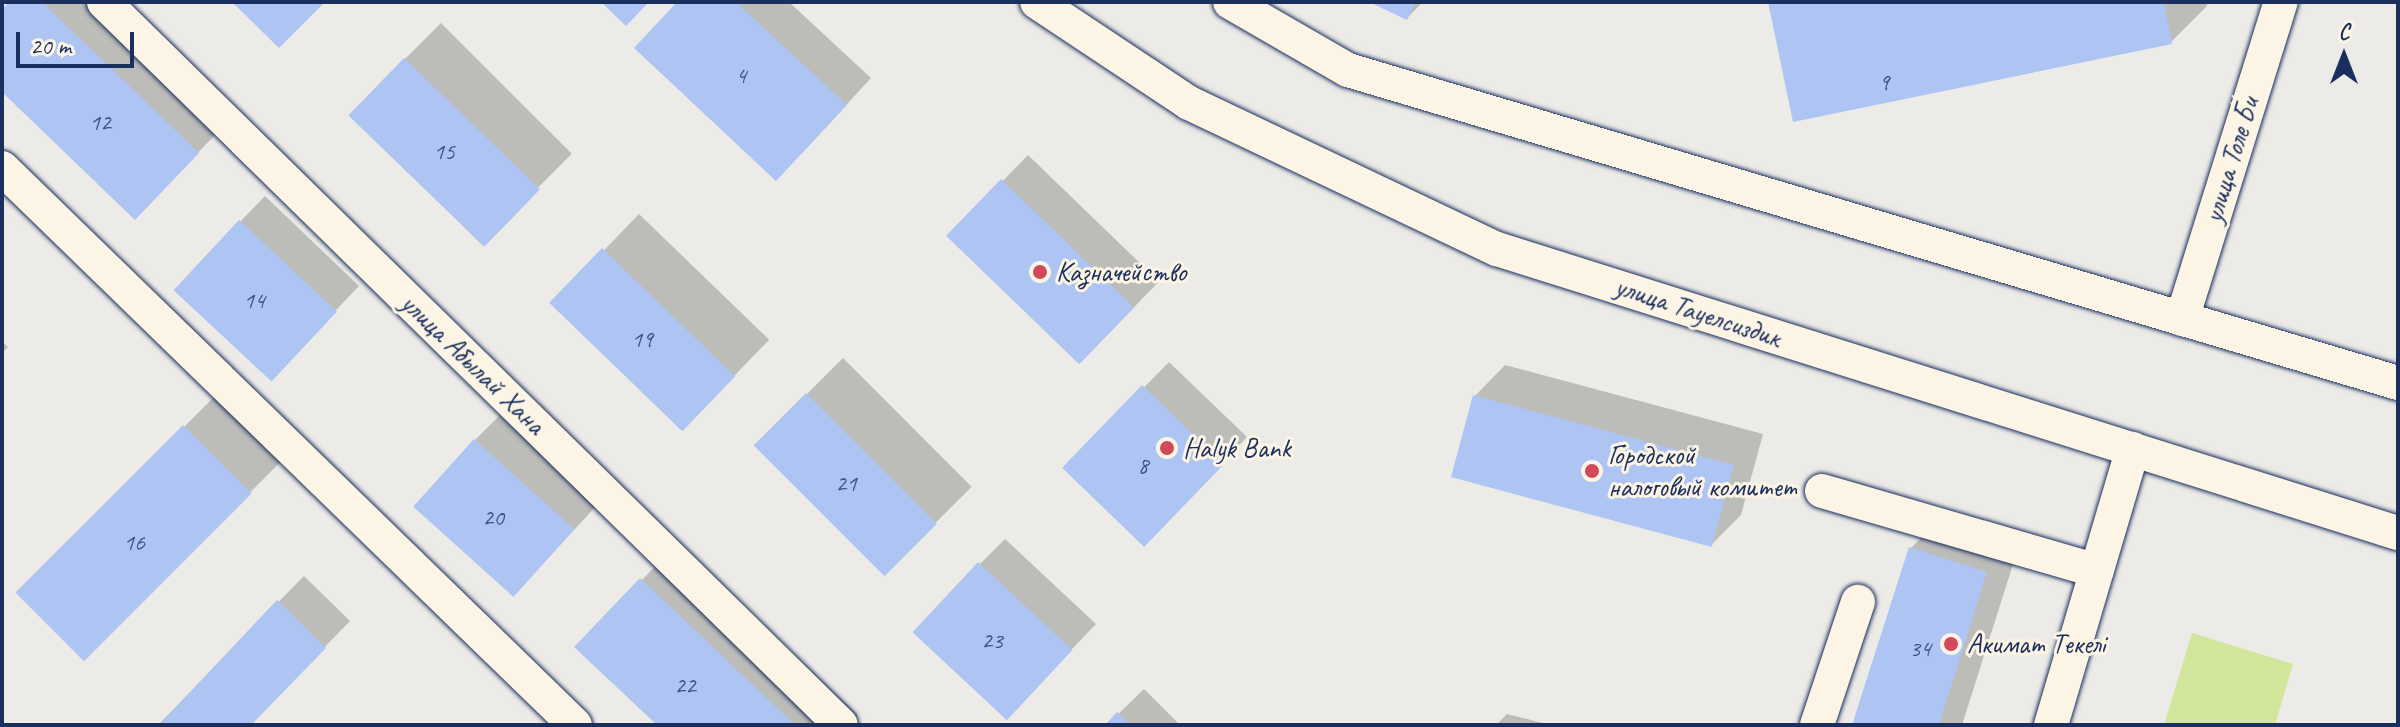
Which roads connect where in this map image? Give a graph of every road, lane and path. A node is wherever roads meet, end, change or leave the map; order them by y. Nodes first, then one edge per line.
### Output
1 (104, 2) edge
2 (1037, 2) edge
3 (1230, 2) edge
4 (2281, 2) edge
5 (2, 168) edge
6 (2182, 319) junction
7 (2398, 383) edge
8 (2133, 449) junction
9 (1822, 491) dead end
10 (2398, 533) edge
11 (2097, 571) junction
12 (1858, 602) dead end
13 (575, 725) edge
14 (841, 725) edge
15 (1817, 725) edge
16 (2051, 725) edge

1 - 14 street, улица Абылай Хана
2 - 8 street, улица Тауелсиздик
3 - 6 street
4 - 6 street, улица Толе Би
5 - 13 street
6 - 7 street
8 - 10 street, улица Тауелсиздик
8 - 11 street
9 - 11 street
11 - 16 street
12 - 15 street

